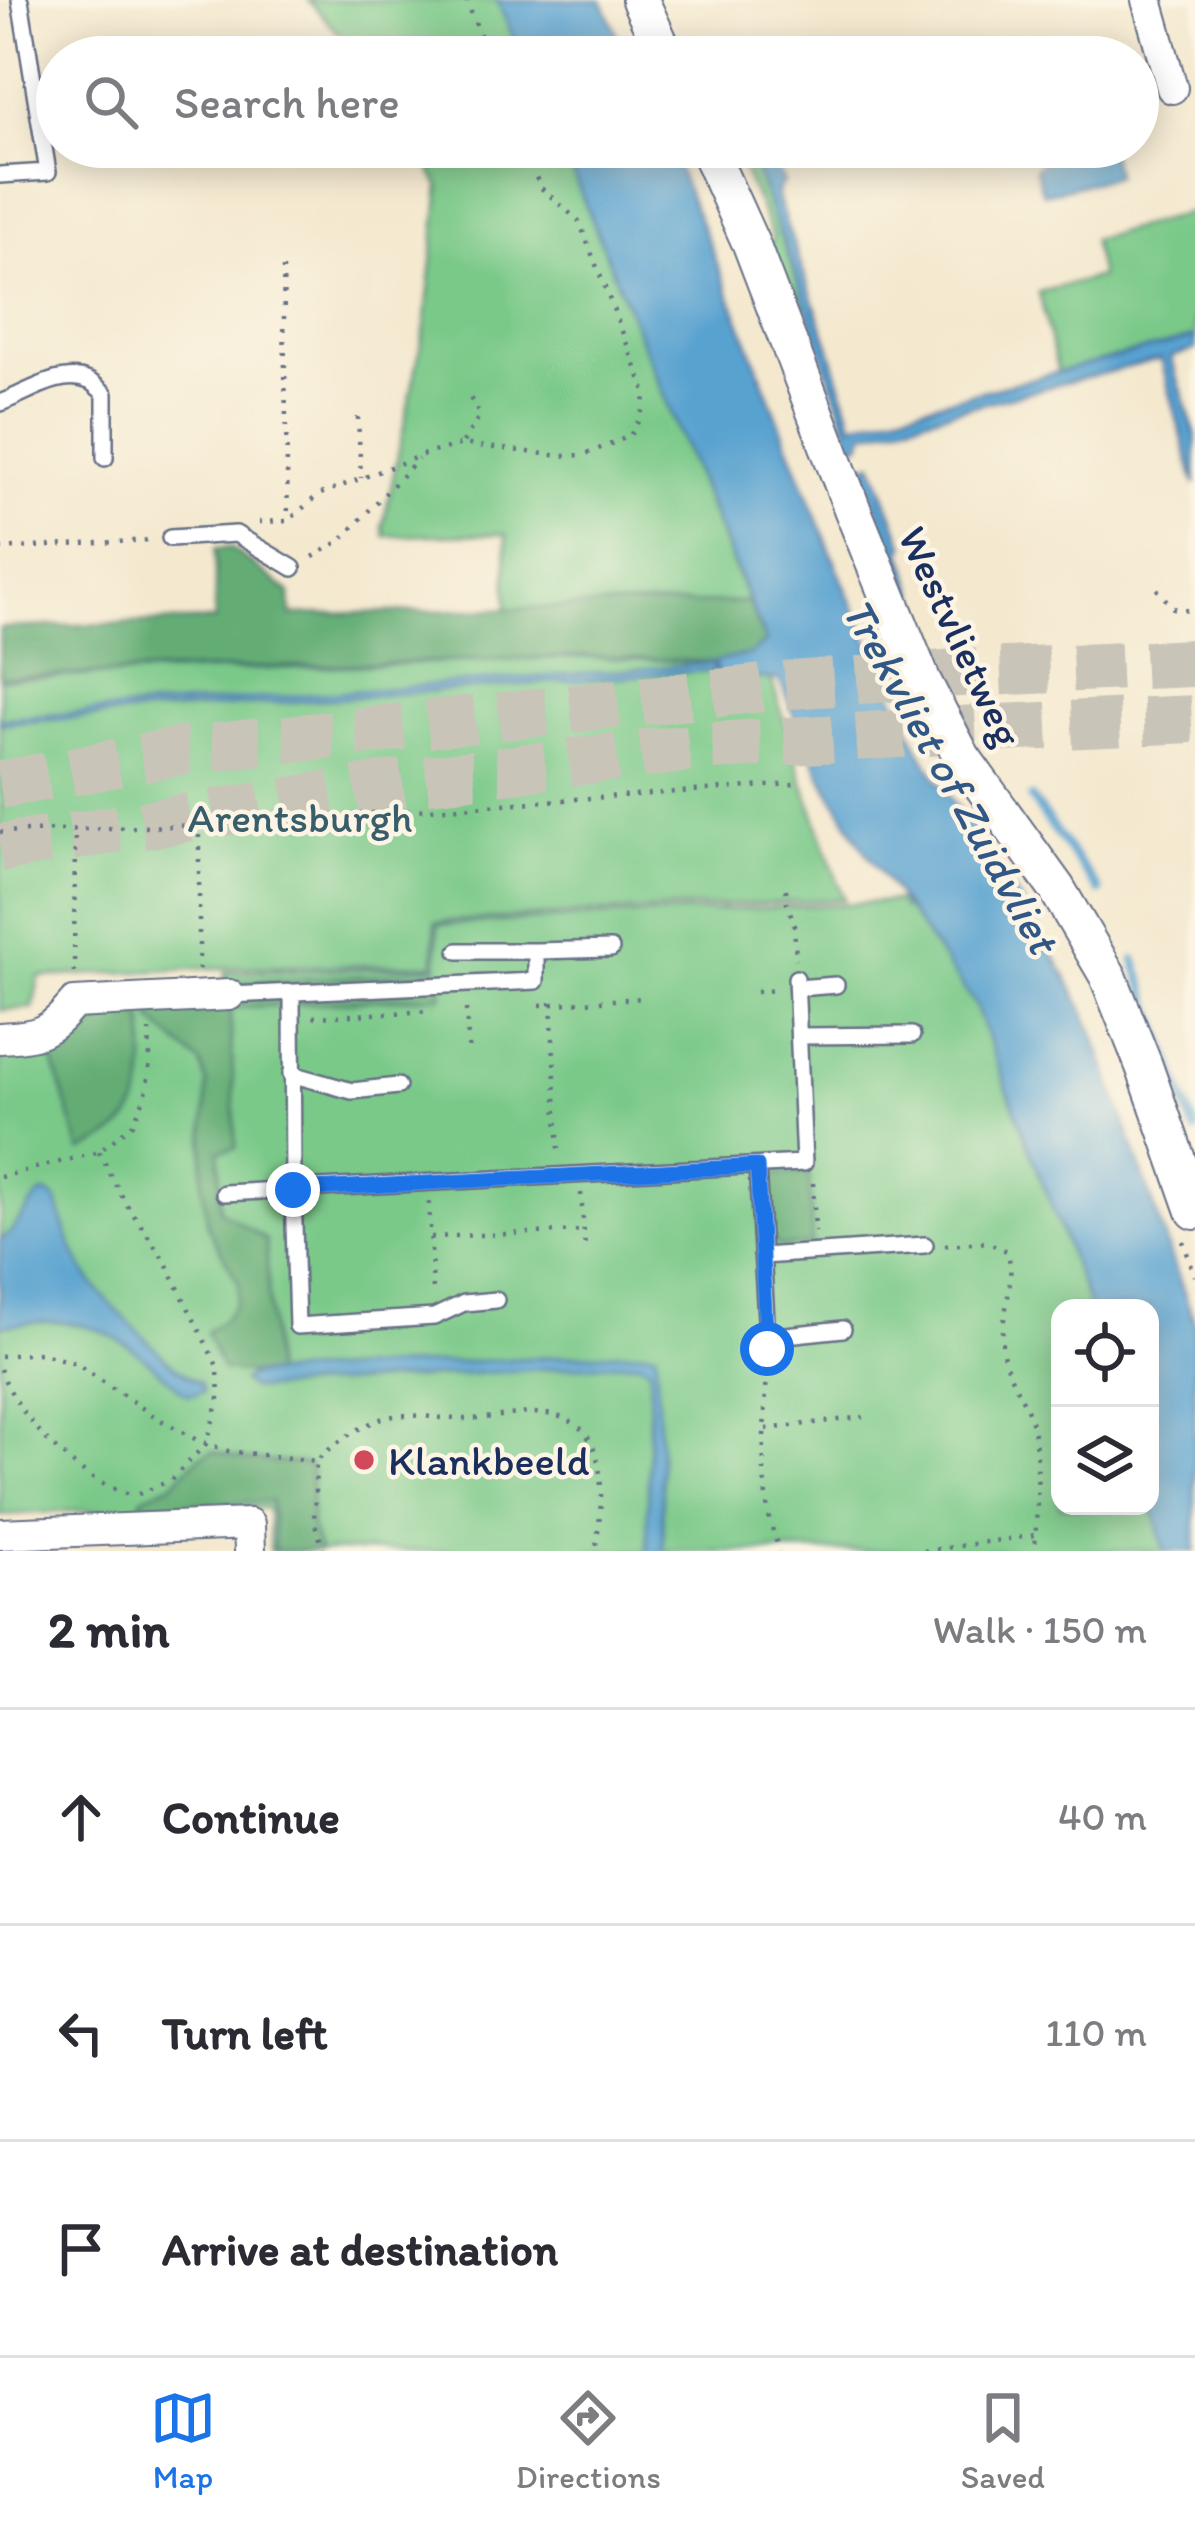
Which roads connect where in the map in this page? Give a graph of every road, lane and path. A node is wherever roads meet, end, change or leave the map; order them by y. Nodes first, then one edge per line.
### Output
1 (20, 0) edge
2 (466, 0) edge
3 (640, 0) edge
4 (1148, 0) edge
5 (481, 36) edge
6 (656, 36) edge
7 (1158, 36) edge
8 (1159, 40) edge
9 (1172, 88) dead end
10 (36, 98) edge
11 (47, 168) edge
12 (532, 168) edge
13 (717, 168) edge
14 (0, 175) edge
15 (284, 268) dead end
16 (466, 391) dead end
17 (0, 403) edge
18 (358, 417) dead end
19 (462, 444) junction
20 (422, 455) junction
21 (105, 458) dead end
22 (361, 478) junction
23 (170, 538) joint
24 (0, 549) edge
25 (293, 568) joint
26 (1157, 589) dead end
27 (1195, 612) edge
28 (794, 784) dead end
29 (200, 826) junction
30 (75, 828) junction
31 (0, 832) edge
32 (786, 889) dead end
33 (611, 949) dead end
34 (458, 951) dead end
35 (536, 951) junction
36 (536, 981) junction
37 (797, 983) junction
38 (836, 985) dead end
39 (292, 992) junction
40 (214, 996) junction
41 (145, 1000) junction
42 (74, 1003) junction
43 (466, 1009) dead end
44 (912, 1035) dead end
45 (799, 1036) junction
46 (0, 1039) edge
47 (469, 1054) dead end
48 (291, 1073) junction
49 (398, 1086) dead end
50 (99, 1152) junction
51 (804, 1163) junction
52 (757, 1166) junction
53 (1188, 1171) edge
54 (580, 1175) junction
55 (560, 1176) junction
56 (0, 1177) edge
57 (428, 1183) junction
58 (293, 1190) junction
59 (224, 1193) dead end
60 (1195, 1211) edge
61 (584, 1231) junction
62 (431, 1237) junction
63 (925, 1245) joint
64 (585, 1247) dead end
65 (816, 1254) junction
66 (762, 1256) junction
67 (496, 1300) dead end
68 (434, 1316) junction
69 (843, 1330) dead end
70 (767, 1337) junction
71 (0, 1356) edge
72 (0, 1369) edge
73 (863, 1417) dead end
74 (766, 1429) junction
75 (206, 1444) junction
76 (316, 1461) junction
77 (134, 1496) junction
78 (135, 1527) junction
79 (0, 1534) edge
80 (1036, 1534) junction
81 (250, 1537) edge
82 (324, 1551) edge
83 (595, 1551) edge
84 (780, 1551) edge
85 (924, 1551) edge
86 (1035, 1551) edge

1 - 10 lane
2 - 5 path
3 - 6 street
4 - 7 street
8 - 9 street
11 - 14 lane
12 - 19 path
13 - 53 street, Westvlietweg
15 - 22 path
16 - 19 path
17 - 21 lane
18 - 22 path
19 - 20 path
20 - 22 path
20 - 25 path
23 - 24 path
23 - 25 lane
26 - 27 path
28 - 29 path
29 - 30 path
29 - 40 path
30 - 31 path
30 - 42 path
32 - 37 path
33 - 35 lane
34 - 35 lane
35 - 36 lane
36 - 39 lane
36 - 55 path
37 - 38 lane
37 - 45 lane
39 - 40 lane
39 - 48 lane
40 - 41 street
41 - 42 street
41 - 50 path
42 - 46 street
43 - 47 path
44 - 45 lane
45 - 51 lane
48 - 49 lane
48 - 58 lane
50 - 56 path
50 - 75 path
51 - 52 lane
51 - 65 path
52 - 54 lane
52 - 66 lane
53 - 60 street, Westvlietweg
54 - 55 lane
54 - 61 path
55 - 57 lane
57 - 58 lane
57 - 62 path
58 - 59 lane
58 - 68 lane
61 - 62 path
61 - 64 path
62 - 68 path
63 - 65 lane
63 - 80 path
65 - 66 lane
66 - 70 lane
67 - 68 lane
69 - 70 lane
70 - 74 path
71 - 75 path
72 - 77 path
73 - 74 path
74 - 84 path
75 - 76 path
75 - 77 path
76 - 82 path
76 - 83 path
77 - 78 path
78 - 79 street
78 - 81 street
80 - 85 path
80 - 86 path

